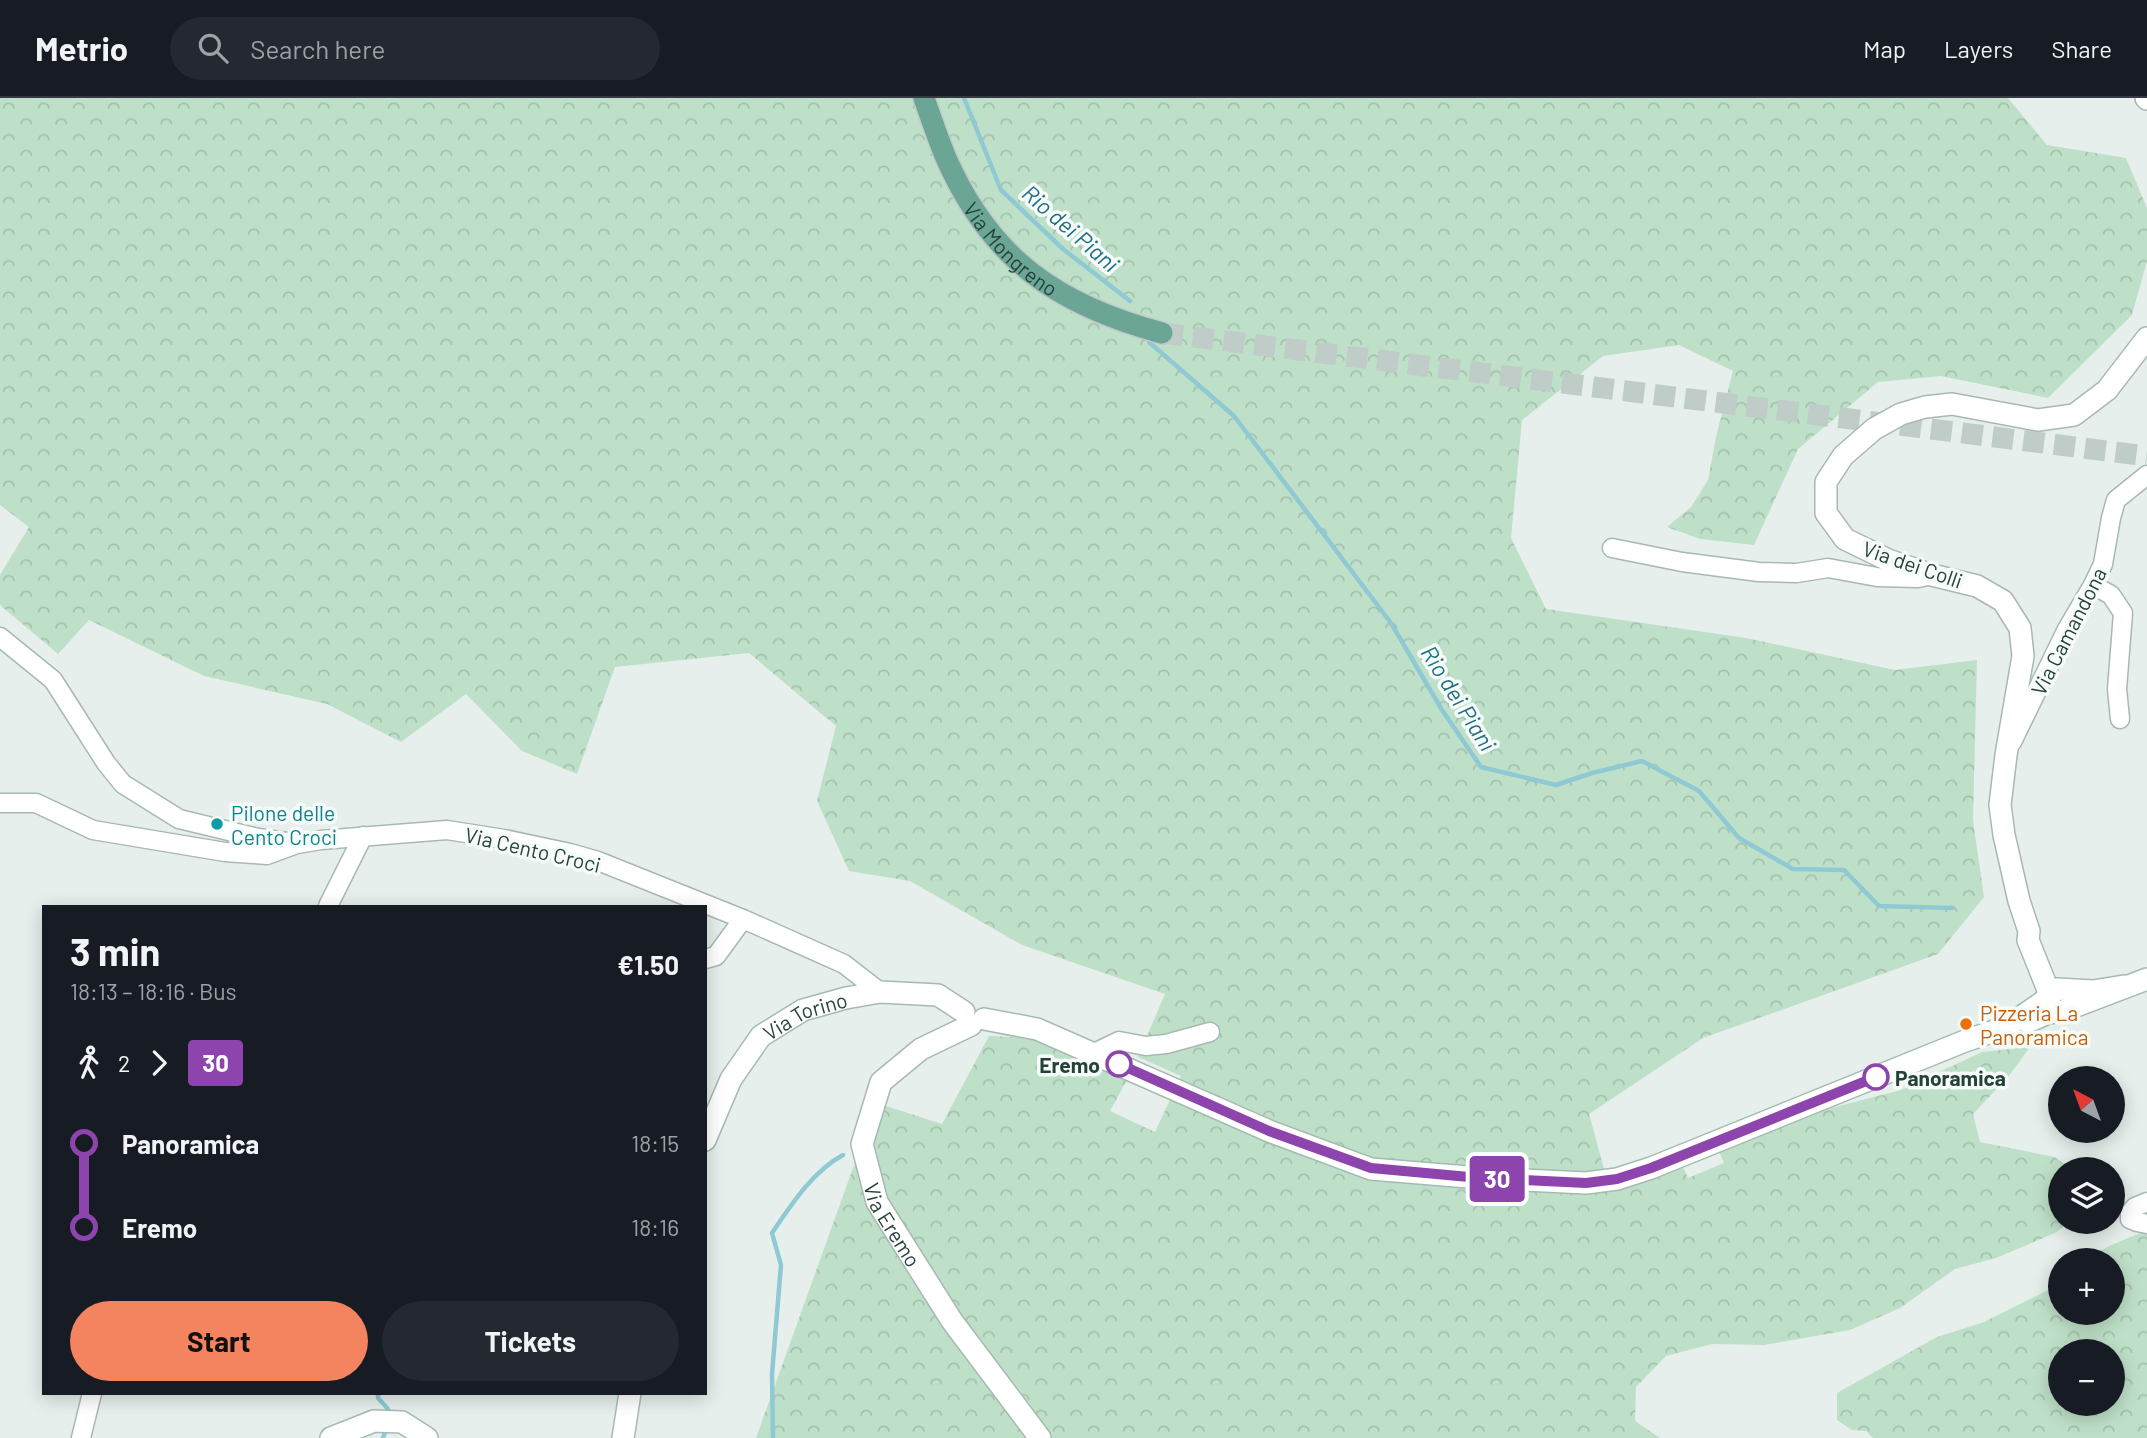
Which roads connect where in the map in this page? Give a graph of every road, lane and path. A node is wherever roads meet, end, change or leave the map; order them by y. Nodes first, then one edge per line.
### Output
1 (924, 98) edge
2 (2138, 98) edge
3 (2147, 104) edge
4 (1163, 333) tunnel mouth
5 (2147, 338) edge
6 (2147, 475) edge
7 (1612, 548) dead end
8 (1932, 575) junction
9 (2093, 585) junction
10 (0, 637) edge
11 (2120, 719) dead end
12 (2006, 755) junction
13 (0, 803) edge
14 (363, 836) junction
15 (297, 844) junction
16 (328, 905) edge
17 (743, 919) junction
18 (707, 958) edge
19 (2147, 979) edge
20 (880, 992) junction
21 (2062, 1000) junction
22 (973, 1018) junction
23 (1210, 1032) dead end
24 (1094, 1053) junction
25 (707, 1135) edge
26 (2147, 1202) edge
27 (2147, 1224) edge
28 (91, 1395) edge
29 (630, 1395) edge
30 (80, 1438) edge
31 (331, 1438) edge
32 (427, 1438) edge
33 (623, 1438) edge
34 (1040, 1438) edge

1 - 4 main road, Via Mongreno
2 - 3 street
5 - 8 main road, Via dei Colli
6 - 9 street, Via Camandona
7 - 8 street
8 - 12 main road, Via dei Colli
9 - 11 street
9 - 12 street, Via Camandona
10 - 15 street
12 - 21 main road, Via dei Colli
13 - 15 street, Via Cento Croci
14 - 15 street, Via Cento Croci
14 - 16 street
14 - 17 street, Via Cento Croci
17 - 18 street
17 - 20 street, Via Cento Croci
19 - 21 main road, Via Torino
20 - 22 main road, Via Torino
20 - 25 main road, Via Torino
21 - 24 main road, Via Torino
22 - 24 main road, Via Torino
22 - 34 main road, Via Eremo
23 - 24 street
26 - 27 street
28 - 30 street
29 - 33 main road
31 - 32 main road

